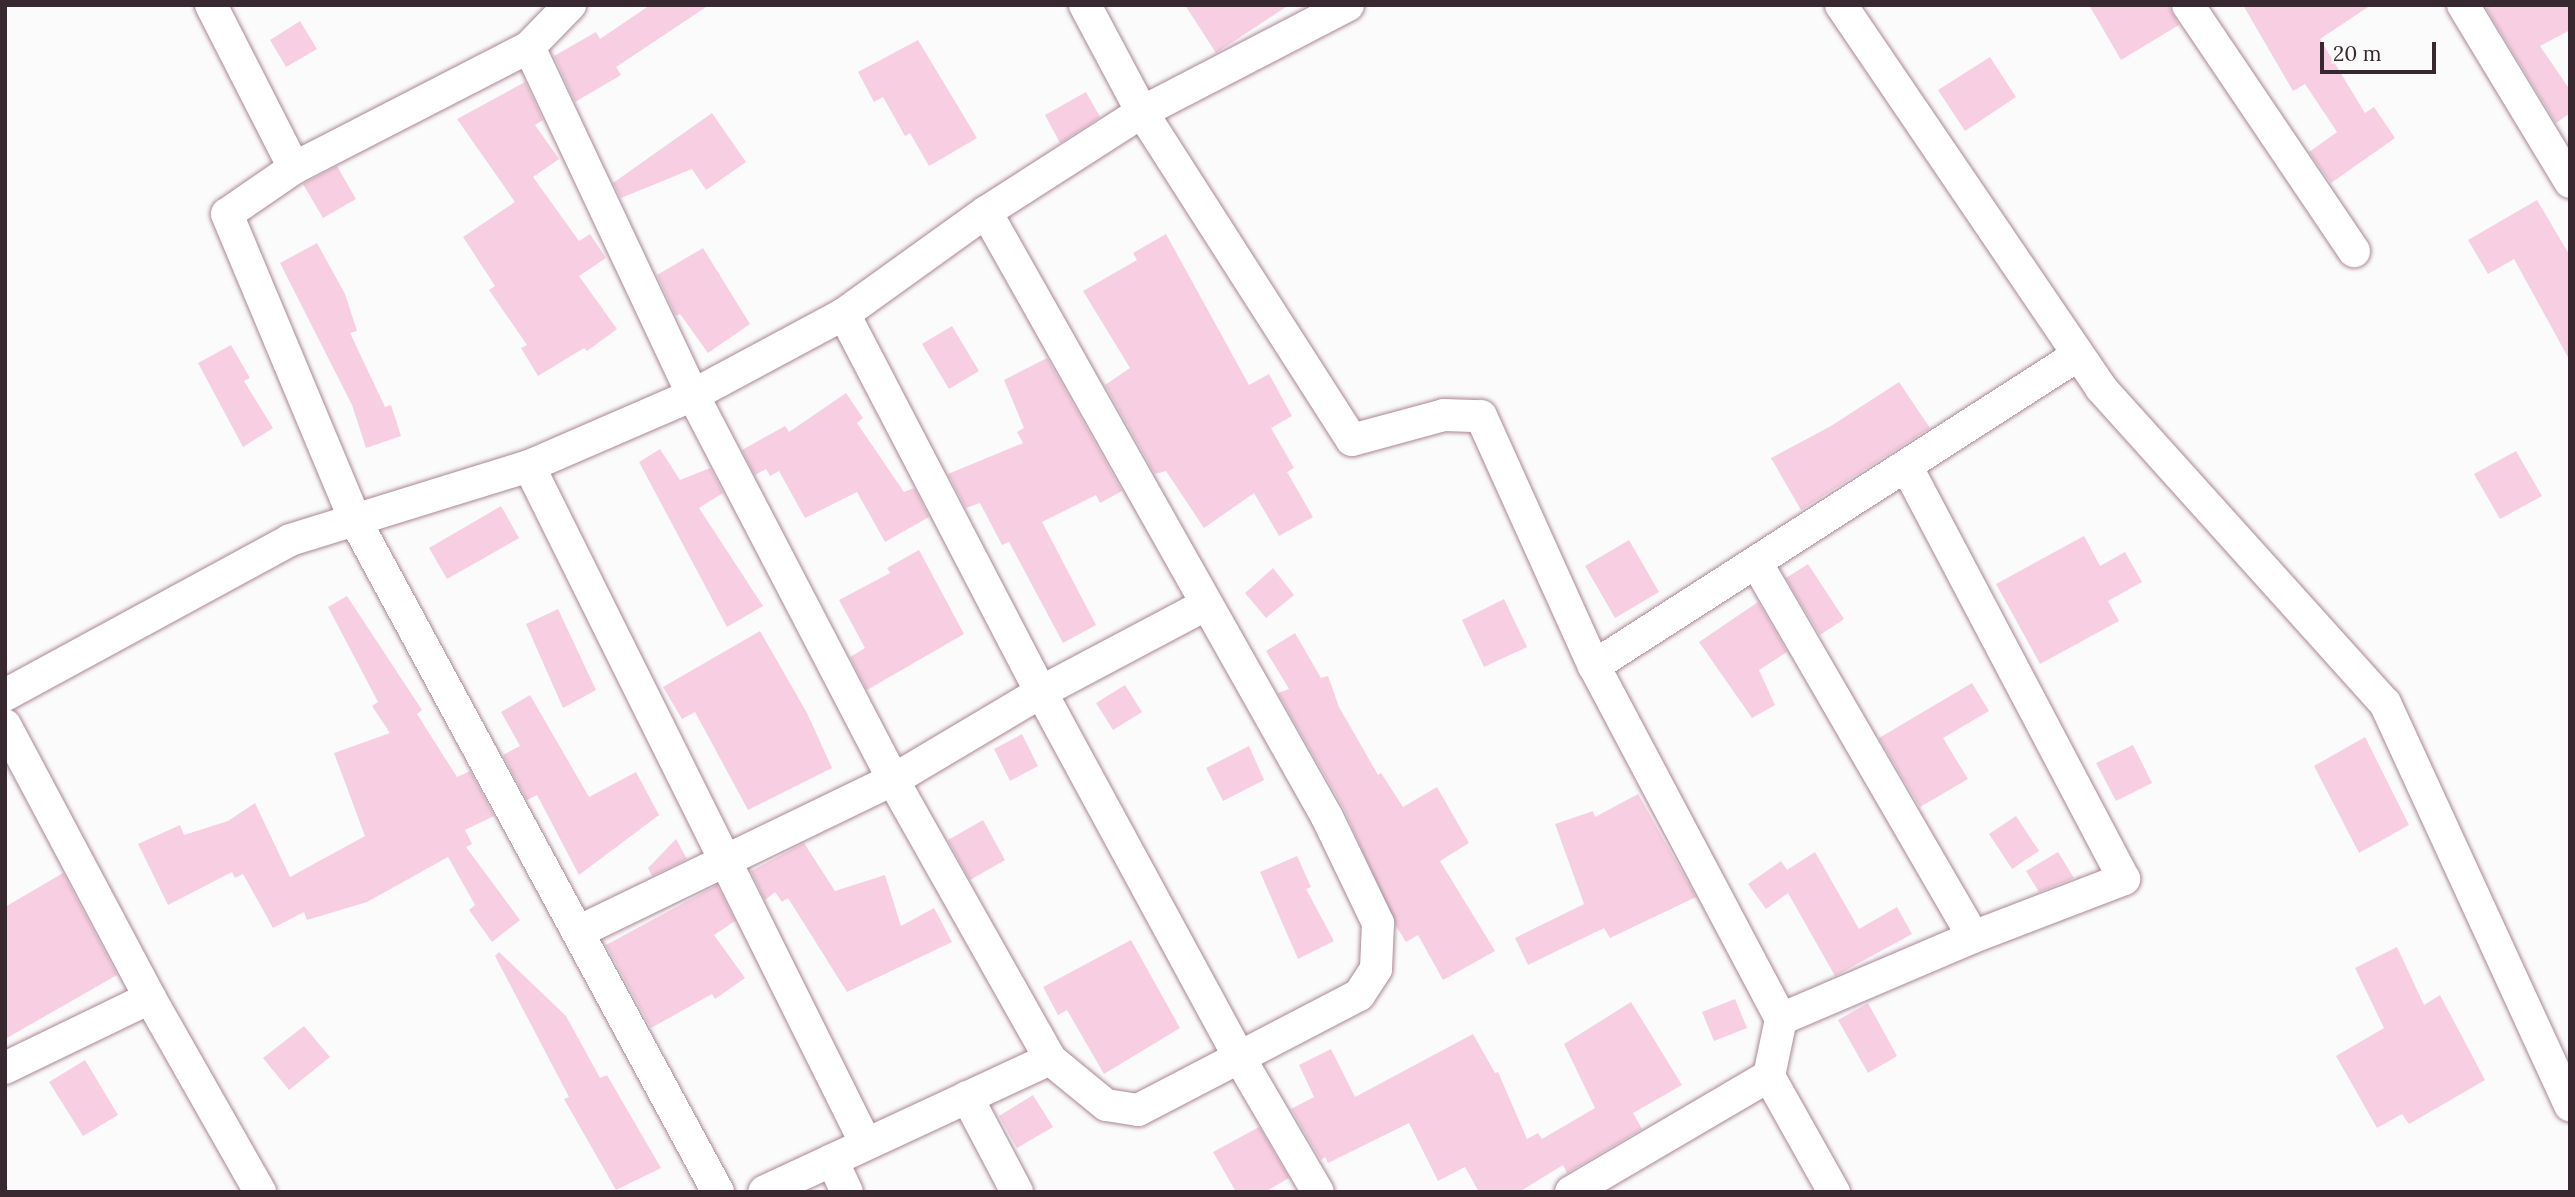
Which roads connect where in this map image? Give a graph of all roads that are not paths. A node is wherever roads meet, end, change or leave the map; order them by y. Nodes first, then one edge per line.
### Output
1 (211, 5) edge
2 (570, 5) edge
3 (1084, 5) edge
4 (1348, 5) edge
5 (1841, 5) edge
6 (2188, 5) edge
7 (2463, 5) edge
8 (529, 47) junction
9 (1142, 112) junction
10 (294, 168) junction
11 (2570, 182) edge
12 (986, 212) junction
13 (2354, 251) dead end
14 (844, 314) junction
15 (2078, 355) junction
16 (693, 395) junction
17 (529, 466) junction
18 (1906, 466) junction
19 (355, 520) junction
20 (1756, 562) junction
21 (1205, 605) junction
22 (1594, 666) junction
23 (1041, 692) junction
24 (5, 695) edge
25 (5, 725) edge
26 (893, 780) junction
27 (724, 859) junction
28 (578, 932) junction
29 (1973, 937) junction
30 (150, 998) junction
31 (1781, 1019) junction
32 (1239, 1058) junction
33 (1050, 1059) junction
34 (5, 1068) edge
35 (1769, 1076) junction
36 (967, 1097) junction
37 (2570, 1105) edge
38 (866, 1144) junction
39 (832, 1160) junction
40 (260, 1192) edge
41 (718, 1192) edge
42 (764, 1192) edge
43 (846, 1192) edge
44 (1017, 1192) edge
45 (1318, 1192) edge
46 (1571, 1192) edge
47 (1834, 1192) edge

1 - 10 street
2 - 8 street
3 - 9 street
4 - 9 street
5 - 15 street
6 - 13 street
7 - 11 street
8 - 10 street
8 - 16 street
9 - 12 street
9 - 22 street
10 - 19 street
12 - 14 street
12 - 21 street
14 - 16 street
14 - 23 street
15 - 18 street
15 - 37 street
16 - 17 street
16 - 26 street
17 - 19 street
17 - 27 street
18 - 20 street
18 - 29 street
19 - 24 street
19 - 28 street
20 - 22 street
20 - 29 street
21 - 23 street
21 - 32 street
22 - 31 street
23 - 26 street
23 - 32 street
25 - 30 street
26 - 27 street
26 - 33 street
27 - 28 street
27 - 38 street
28 - 41 street
29 - 31 street
30 - 34 street
30 - 40 street
31 - 35 street
32 - 33 street
32 - 45 street
33 - 36 street
35 - 46 street
35 - 47 street
36 - 38 street
36 - 44 street
38 - 39 street
39 - 42 street
39 - 43 street

